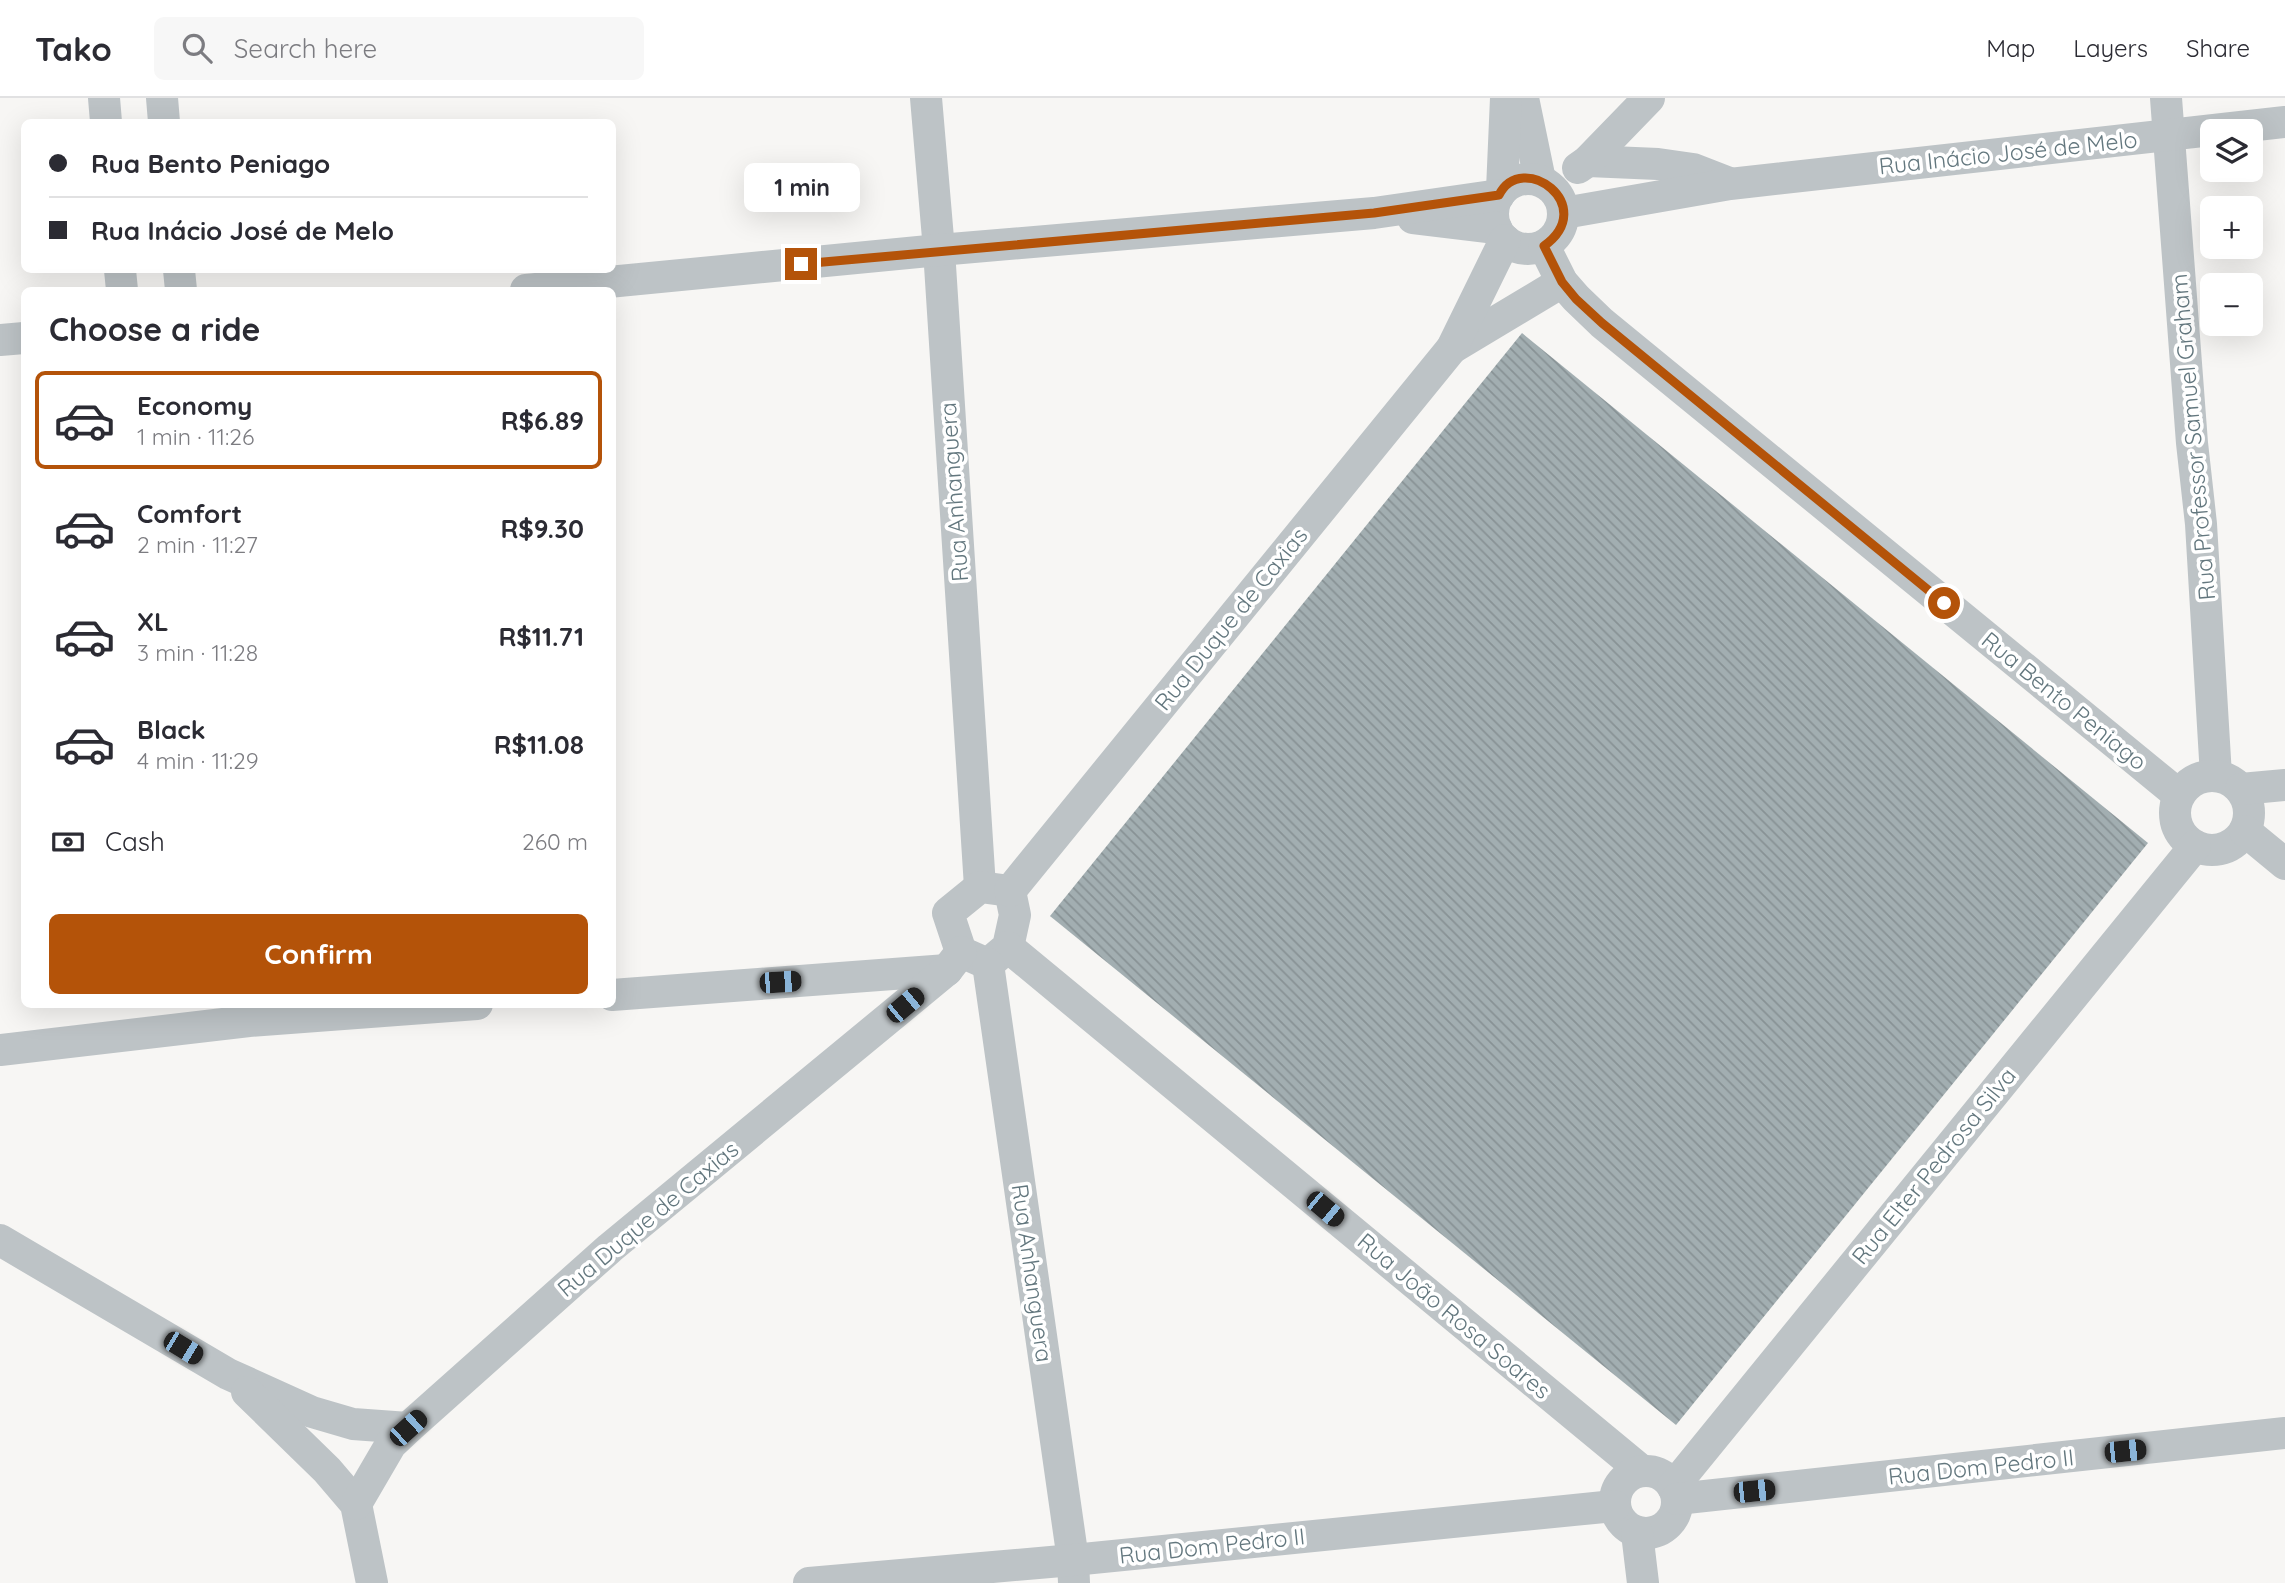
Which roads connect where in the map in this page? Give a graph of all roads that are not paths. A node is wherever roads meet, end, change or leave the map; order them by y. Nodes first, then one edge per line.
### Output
1 (104, 98) edge
2 (162, 98) edge
3 (926, 98) edge
4 (1506, 98) edge
5 (1523, 98) edge
6 (1649, 98) edge
7 (2166, 98) edge
8 (106, 119) edge
9 (164, 119) edge
10 (2285, 122) edge
11 (2169, 135) junction
12 (1587, 161) junction
13 (1730, 184) junction
14 (1500, 192) junction
15 (1552, 193) junction
16 (1374, 213) junction
17 (1500, 234) junction
18 (1544, 246) junction
19 (939, 250) junction
20 (1562, 282) junction
21 (557, 287) edge
22 (21, 338) edge
23 (0, 340) edge
24 (1452, 348) junction
25 (2229, 782) junction
26 (2285, 785) edge
27 (2179, 795) junction
28 (2245, 831) junction
29 (2194, 846) junction
30 (2285, 864) edge
31 (995, 889) junction
32 (976, 958) junction
33 (616, 995) edge
34 (376, 1008) edge
35 (248, 1013) edge
36 (185, 1017) edge
37 (0, 1050) edge
38 (0, 1240) edge
39 (228, 1374) junction
40 (408, 1428) junction
41 (2285, 1433) edge
42 (1642, 1471) junction
43 (1675, 1493) junction
44 (356, 1504) junction
45 (1614, 1506) junction
46 (1637, 1533) junction
47 (1074, 1571) edge
48 (372, 1583) edge
49 (809, 1583) edge
50 (1643, 1583) edge

1 - 8 street
2 - 9 street
3 - 19 street, Rua Anhanguera
4 - 14 street
5 - 15 street
6 - 12 street
7 - 11 street, Rua Professor Samuel Graham
10 - 11 street, Rua Inácio José de Melo
11 - 13 street, Rua Inácio José de Melo
11 - 25 street, Rua Professor Samuel Graham
12 - 13 street, Rua Inácio José de Melo
12 - 15 street
13 - 15 street, Rua Inácio José de Melo
14 - 15 street
14 - 16 street
14 - 17 street
15 - 18 street
16 - 17 street
16 - 19 street
17 - 18 street
17 - 24 street, Rua Duque de Caxias
18 - 20 street, Rua Bento Peniago
19 - 21 street
19 - 31 street, Rua Anhanguera
20 - 24 street, Rua Duque de Caxias
20 - 27 street, Rua Bento Peniago
22 - 23 street
24 - 31 street, Rua Duque de Caxias
25 - 26 street
25 - 27 street
25 - 28 street
27 - 29 street
28 - 29 street
28 - 30 street
29 - 43 street, Rua Elter Pedrosa Silva
31 - 32 street, Rua Anhanguera
31 - 32 street, Rua Duque de Caxias
32 - 33 street
32 - 40 street, Rua Duque de Caxias
32 - 42 street, Rua João Rosa Soares
32 - 47 street, Rua Anhanguera
34 - 35 street
35 - 36 street
36 - 37 street
38 - 39 street
39 - 40 street
39 - 44 street
40 - 44 street, Rua Duque de Caxias
41 - 43 street, Rua Dom Pedro II
42 - 43 street
42 - 45 street
43 - 46 street
44 - 48 street
45 - 46 street
45 - 47 street, Rua Dom Pedro II
46 - 50 street
47 - 49 street, Rua Dom Pedro II

